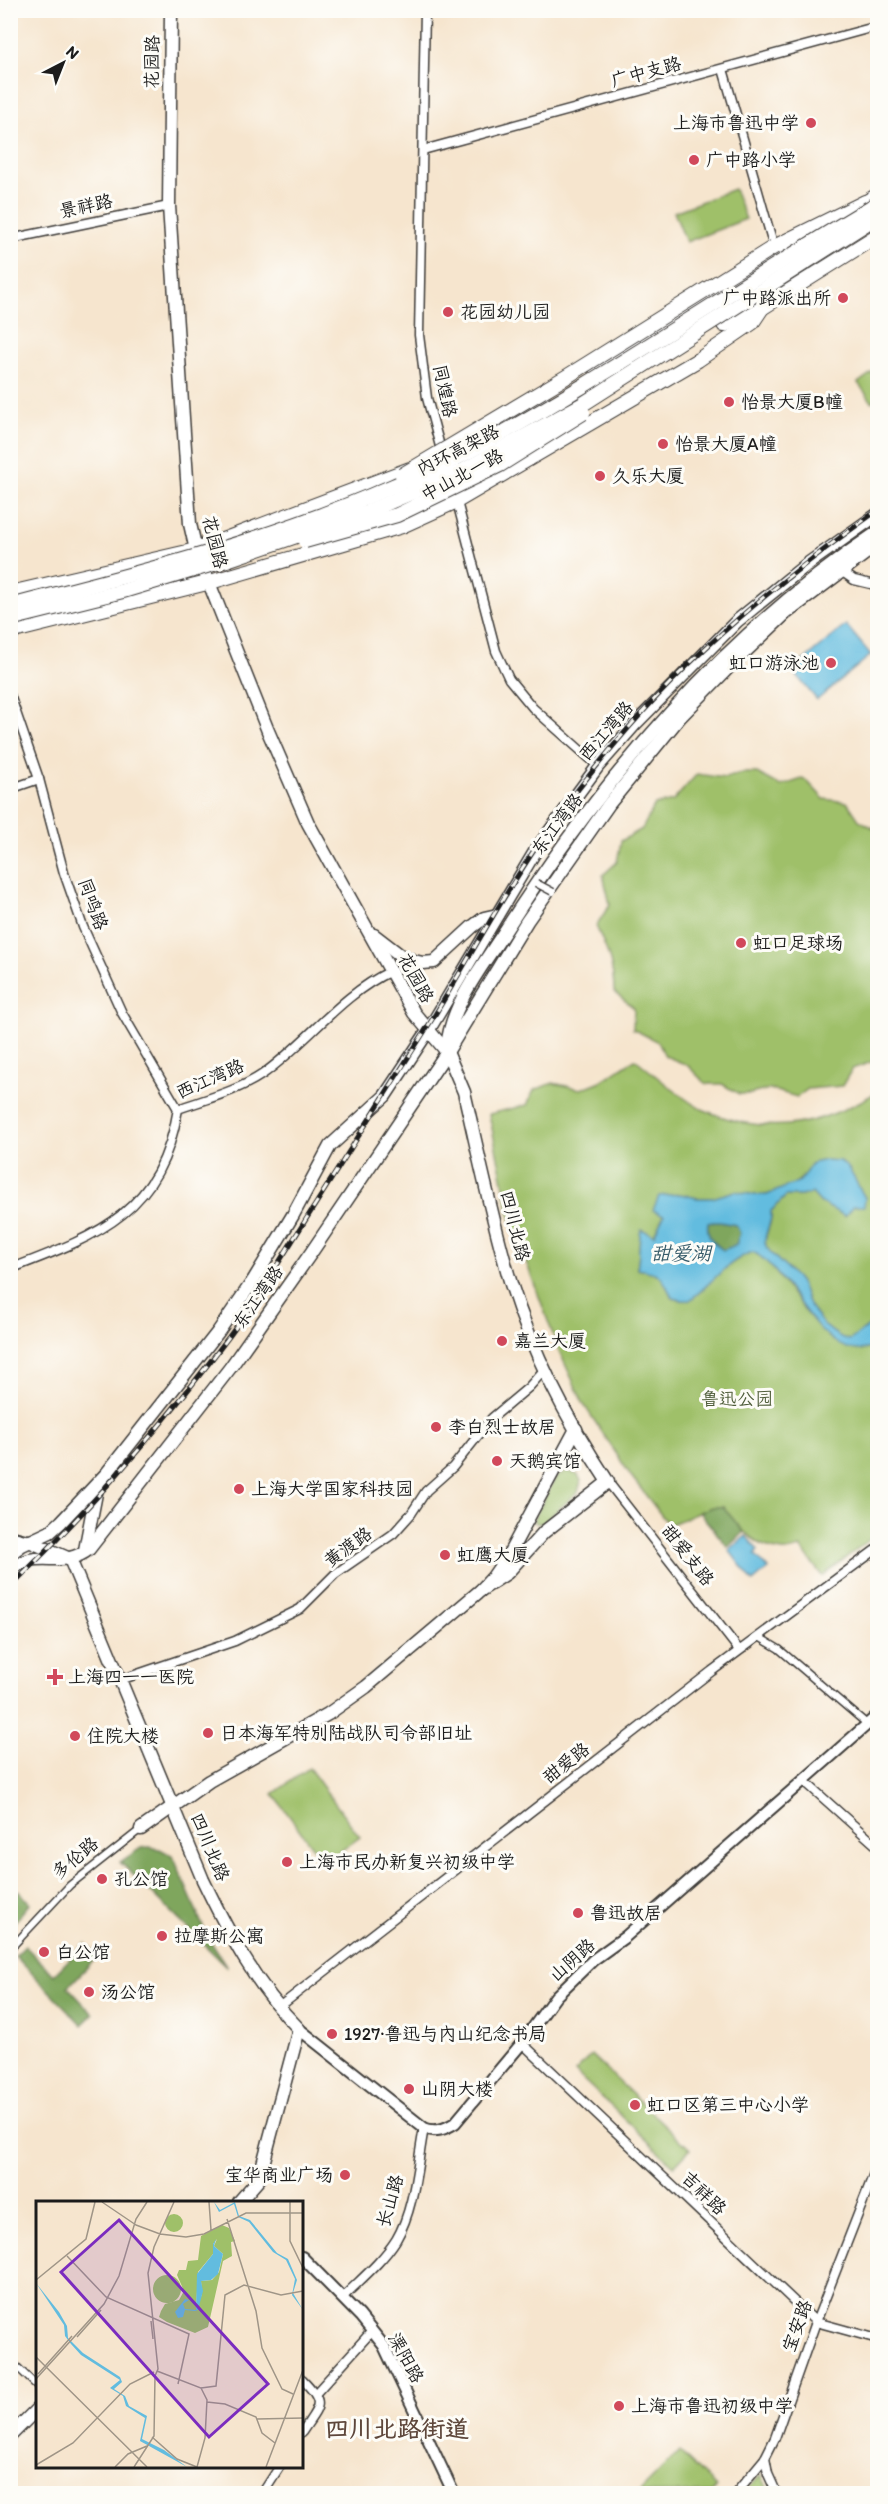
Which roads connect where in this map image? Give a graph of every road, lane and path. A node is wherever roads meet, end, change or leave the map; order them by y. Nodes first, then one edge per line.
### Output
1 (171, 10) edge
2 (425, 10) edge
3 (878, 26) edge
4 (723, 69) junction
5 (423, 150) junction
6 (878, 195) edge
7 (871, 203) edge
8 (169, 206) junction
9 (878, 216) edge
10 (878, 235) edge
11 (10, 239) edge
12 (774, 247) junction
13 (762, 308) junction
14 (443, 457) junction
15 (457, 501) junction
16 (354, 504) junction
17 (878, 514) edge
18 (878, 532) edge
19 (877, 548) edge
20 (196, 550) junction
21 (230, 559) junction
22 (841, 571) junction
23 (878, 572) edge
24 (207, 583) junction
25 (876, 589) edge
26 (10, 593) edge
27 (10, 606) edge
28 (10, 619) edge
29 (10, 632) edge
30 (10, 695) edge
31 (598, 766) junction
32 (39, 779) junction
33 (10, 789) edge
34 (536, 882) dead end
35 (553, 892) dead end
36 (497, 915) junction
37 (370, 932) junction
38 (391, 970) junction
39 (428, 1031) junction
40 (447, 1052) junction
41 (178, 1109) junction
42 (10, 1269) edge
43 (545, 1369) junction
44 (576, 1429) junction
45 (608, 1482) junction
46 (98, 1483) junction
47 (525, 1522) junction
48 (544, 1532) junction
49 (10, 1536) edge
50 (29, 1541) junction
51 (878, 1548) edge
52 (85, 1552) junction
53 (10, 1554) edge
54 (70, 1559) junction
55 (11, 1571) edge
56 (481, 1590) junction
57 (759, 1637) junction
58 (739, 1650) junction
59 (120, 1680) junction
60 (878, 1715) edge
61 (867, 1724) junction
62 (803, 1780) junction
63 (173, 1806) junction
64 (141, 1829) joint
65 (878, 1847) edge
66 (10, 1949) edge
67 (279, 2007) junction
68 (299, 2029) junction
69 (522, 2043) junction
70 (424, 2128) junction
71 (878, 2163) edge
72 (243, 2201) edge
73 (303, 2258) edge
74 (342, 2298) junction
75 (816, 2322) junction
76 (372, 2331) junction
77 (878, 2339) edge
78 (10, 2360) edge
79 (303, 2380) edge
80 (36, 2385) edge
81 (316, 2393) junction
82 (36, 2410) edge
83 (303, 2430) edge
84 (10, 2436) edge
85 (765, 2458) junction
86 (279, 2468) edge
87 (262, 2493) edge
88 (454, 2493) edge
89 (735, 2493) edge
90 (777, 2493) edge

1 - 8 main road, 花园路
2 - 5 street, 同煌路
3 - 4 street, 广中支路
4 - 5 street, 广中支路
4 - 12 street
5 - 14 street, 同煌路
6 - 7 main road, 中山北一路
7 - 12 main road
7 - 14 main road, 中山北一路
7 - 16 main road, 内环高架路, bridge
8 - 11 street, 景祥路
8 - 20 main road, 花园路
9 - 21 main road, 内环高架路, bridge
10 - 13 main road, 中山北一路
12 - 16 main road, bridge
13 - 15 main road, 中山北一路
13 - 21 main road, bridge
14 - 15 street, 同煌路
14 - 20 main road, 中山北一路
15 - 24 main road, 中山北一路
15 - 31 street, 同煌路
16 - 27 main road, 内环高架路, bridge
17 - 31 main road, 西江湾路
18 - 40 main road, 东江湾路
19 - 22 main road, 东江湾路
20 - 24 main road, 花园路
20 - 26 main road, 中山北一路
21 - 28 main road, 内环高架路, bridge
22 - 25 street
22 - 40 main road, 东江湾路
23 - 25 street
24 - 29 main road, 中山北一路
24 - 37 main road, 花园路
30 - 32 street, 同鸣路
31 - 36 main road, 西江湾路
32 - 33 street
32 - 41 street, 同鸣路
34 - 35 street, bridge
36 - 37 main road
36 - 39 main road, 西江湾路
37 - 38 main road, 花园路
38 - 39 main road, 花园路
38 - 41 street, 西江湾路
39 - 40 main road, 四川北路
39 - 46 main road, 东江湾路
40 - 43 main road, 四川北路
40 - 52 main road, 东江湾路
41 - 42 street, 西江湾路
43 - 44 main road, 四川北路
43 - 59 street, 黄渡路
44 - 45 main road, 四川北路
44 - 47 main road, 四川北路
45 - 48 main road, 四川北路
45 - 58 street, 甜爱支路
46 - 50 main road, 东江湾路
46 - 52 main road, 东江湾路
47 - 48 main road
47 - 56 main road, 四川北路
48 - 56 main road, 四川北路
49 - 50 street
50 - 53 main road, 东江湾路
50 - 54 main road
50 - 55 main road
51 - 57 street, 甜爱路
52 - 54 main road, 东江湾路
54 - 55 main road
54 - 59 main road
56 - 63 main road, 四川北路
57 - 58 street, 甜爱路
57 - 61 street
58 - 67 street, 甜爱路
59 - 63 main road
60 - 61 street, 山阴路
61 - 62 street, 山阴路
62 - 65 street
62 - 69 street, 山阴路
63 - 64 main road, 多伦路
63 - 67 main road, 四川北路
64 - 66 street, 多伦路
67 - 68 main road, 四川北路
68 - 70 street
68 - 72 main road
69 - 70 street, 山阴路
69 - 75 street, 吉祥路
70 - 74 street, 长山路
71 - 75 street, 宝安路
73 - 74 street, 溧阳路
74 - 76 street, 溧阳路
75 - 77 street, 吉祥路
75 - 85 street, 宝安路
76 - 81 street
76 - 88 street, 溧阳路
78 - 80 street
79 - 81 street
81 - 83 street
82 - 84 main road
85 - 89 street, 宝安路
85 - 90 street
86 - 87 street

